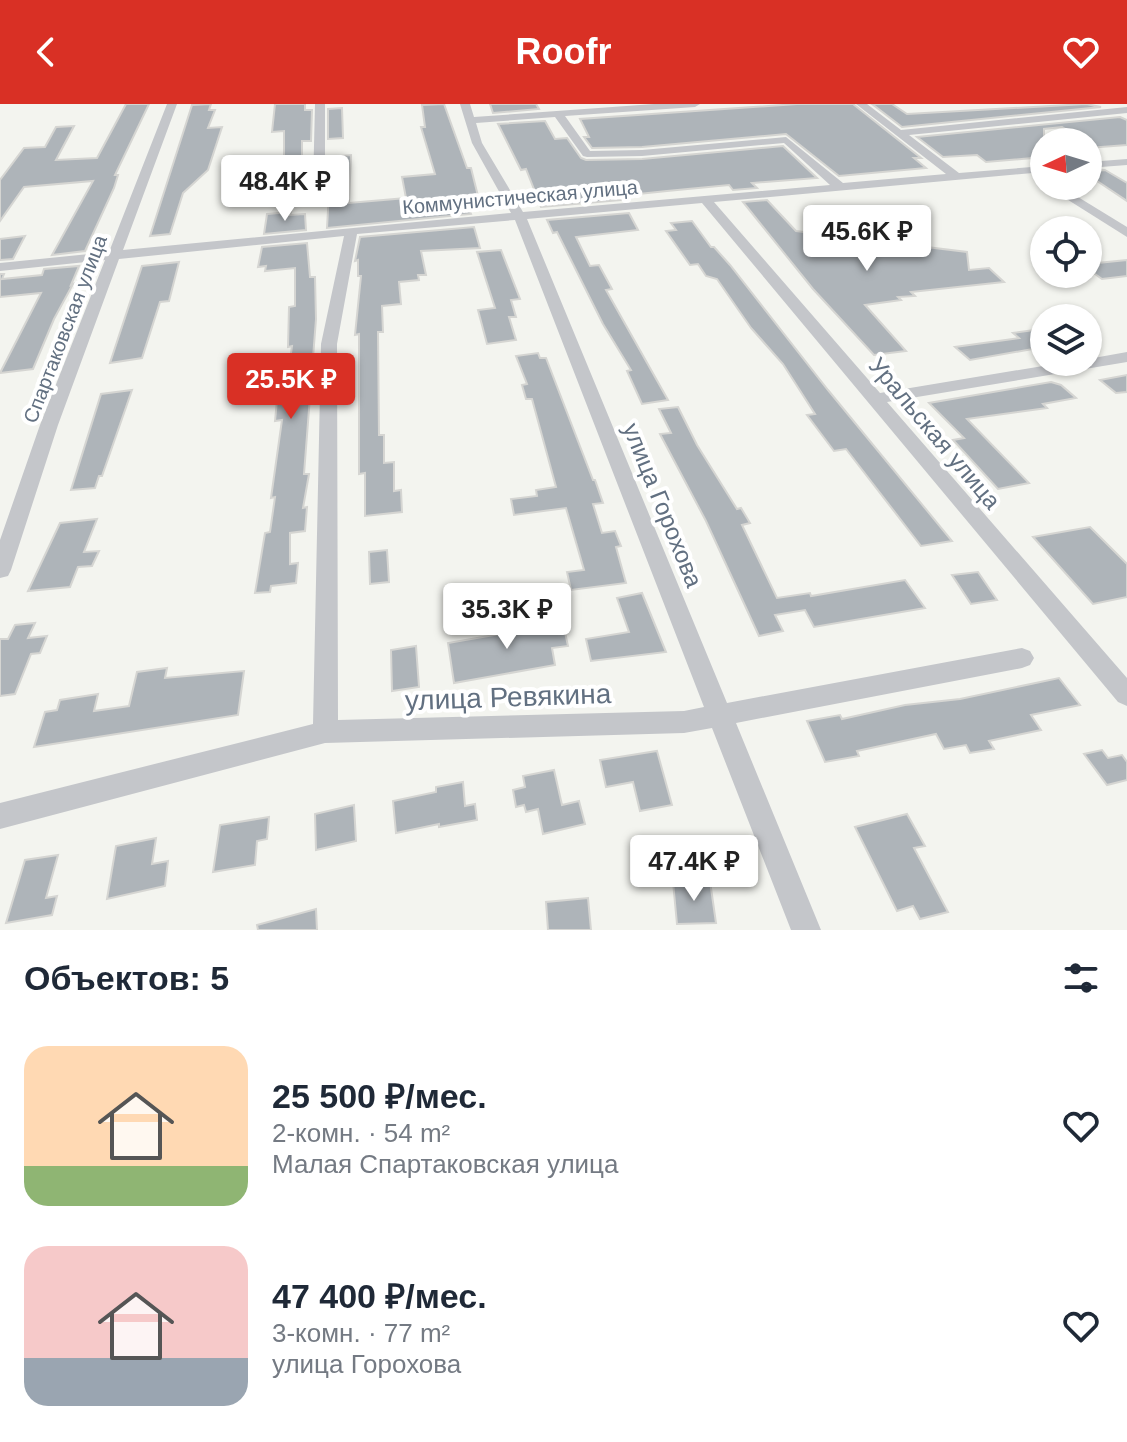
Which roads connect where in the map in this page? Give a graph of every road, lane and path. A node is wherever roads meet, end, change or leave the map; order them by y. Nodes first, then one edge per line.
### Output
1 (172, 104) edge
2 (320, 104) edge
3 (695, 104) edge
4 (861, 104) edge
5 (1127, 110) edge
6 (469, 112) edge
7 (557, 113) junction
8 (899, 133) junction
9 (1125, 163) edge
10 (1102, 164) edge
11 (1027, 171) junction
12 (1030, 171) edge
13 (1030, 173) edge
14 (957, 177) junction
15 (319, 187) dead end
16 (841, 188) junction
17 (1074, 200) edge
18 (707, 202) junction
19 (520, 218) junction
20 (351, 231) junction
21 (1127, 233) edge
22 (115, 257) junction
23 (0, 267) edge
24 (1127, 357) edge
25 (874, 399) junction
26 (0, 570) edge
27 (1022, 658) dead end
28 (1127, 695) edge
29 (719, 715) junction
30 (325, 732) junction
31 (0, 816) edge
32 (806, 930) edge

1 - 22 street, Спартаковская улица
2 - 15 street
3 - 7 street
4 - 8 street
5 - 8 street
6 - 7 street
6 - 19 street, улица Горохова
7 - 16 street
8 - 14 street
9 - 10 street
11 - 12 street, Коммунистическая улица
11 - 13 street
11 - 14 street, Коммунистическая улица
14 - 16 street, Коммунистическая улица
16 - 18 street, Коммунистическая улица
17 - 21 street
18 - 19 street, Коммунистическая улица
18 - 25 street, Уральская улица
19 - 20 street, Коммунистическая улица
19 - 29 street, улица Горохова
20 - 22 street, Коммунистическая улица
20 - 30 street
22 - 23 street, Коммунистическая улица
22 - 26 street, Спартаковская улица
24 - 25 street
25 - 28 street, Уральская улица
27 - 29 street, улица Ревякина
29 - 30 street, улица Ревякина
29 - 32 street, улица Горохова
30 - 31 street, улица Ревякина

